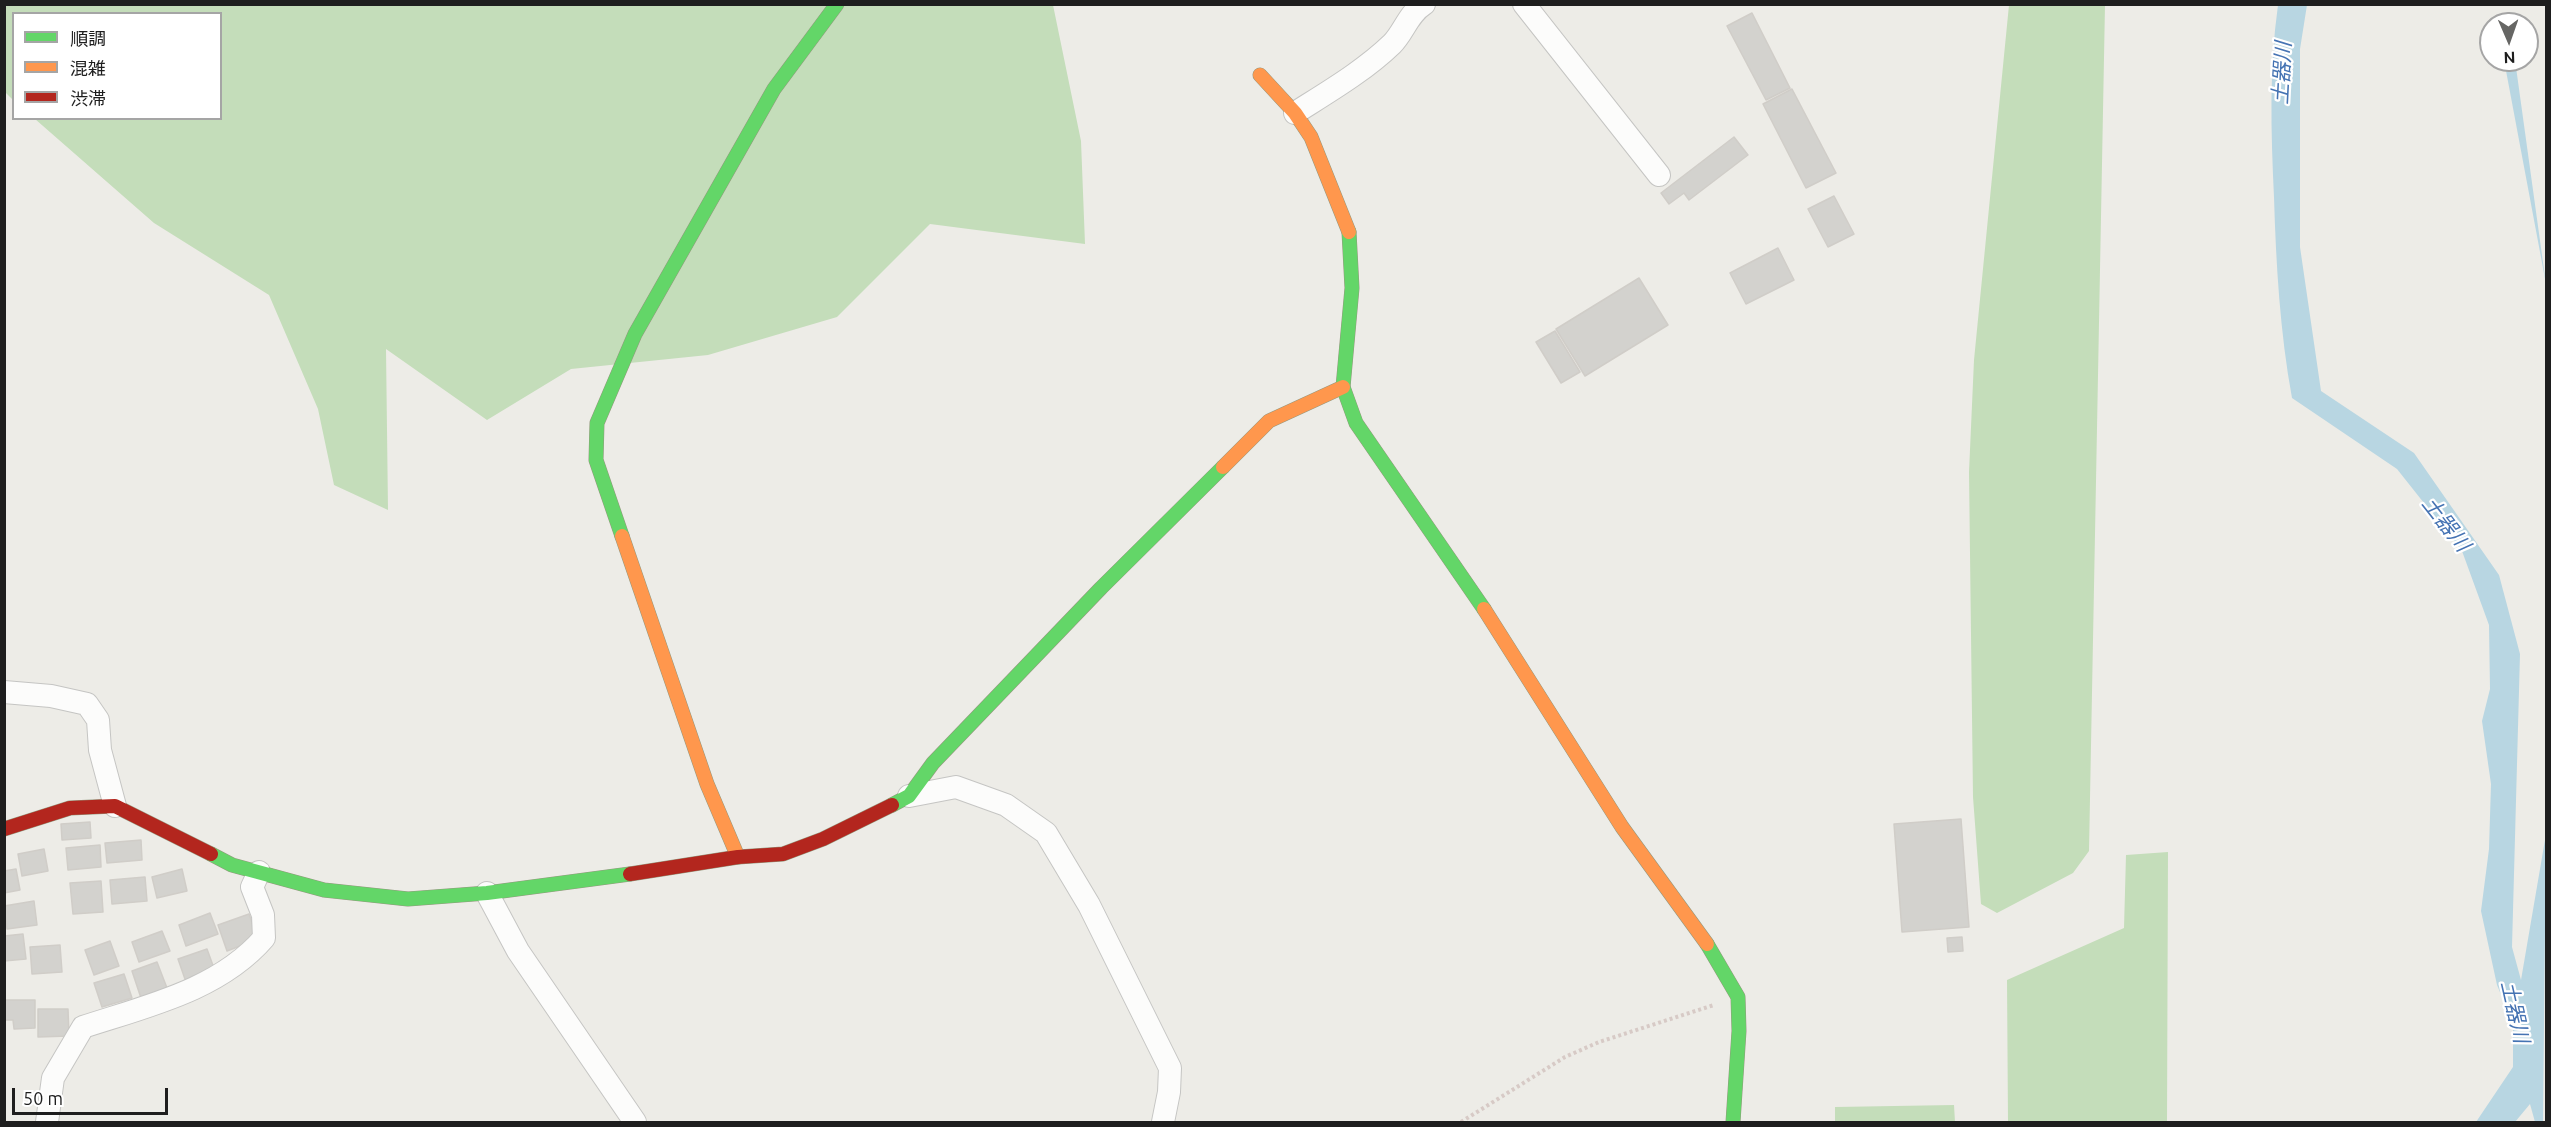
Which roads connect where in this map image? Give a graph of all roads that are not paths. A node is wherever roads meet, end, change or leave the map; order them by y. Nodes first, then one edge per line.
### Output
1 (837, 4) edge
2 (1524, 4) edge
3 (1416, 6) edge
4 (1260, 75) dead end
5 (1295, 113) junction
6 (1659, 175) dead end
7 (1343, 387) junction
8 (4, 692) edge
9 (909, 796) junction
10 (107, 807) junction
11 (4, 829) edge
12 (738, 857) junction
13 (259, 872) junction
14 (487, 893) junction
15 (47, 1122) edge
16 (635, 1122) edge
17 (1163, 1122) edge
18 (1733, 1122) edge

1 - 12 street
2 - 6 street
3 - 5 street
4 - 5 street
5 - 7 street
7 - 9 street
7 - 18 street
8 - 10 street
9 - 12 street
9 - 17 street
10 - 11 street
10 - 13 street
12 - 14 street
13 - 14 street
13 - 15 street
14 - 16 street

